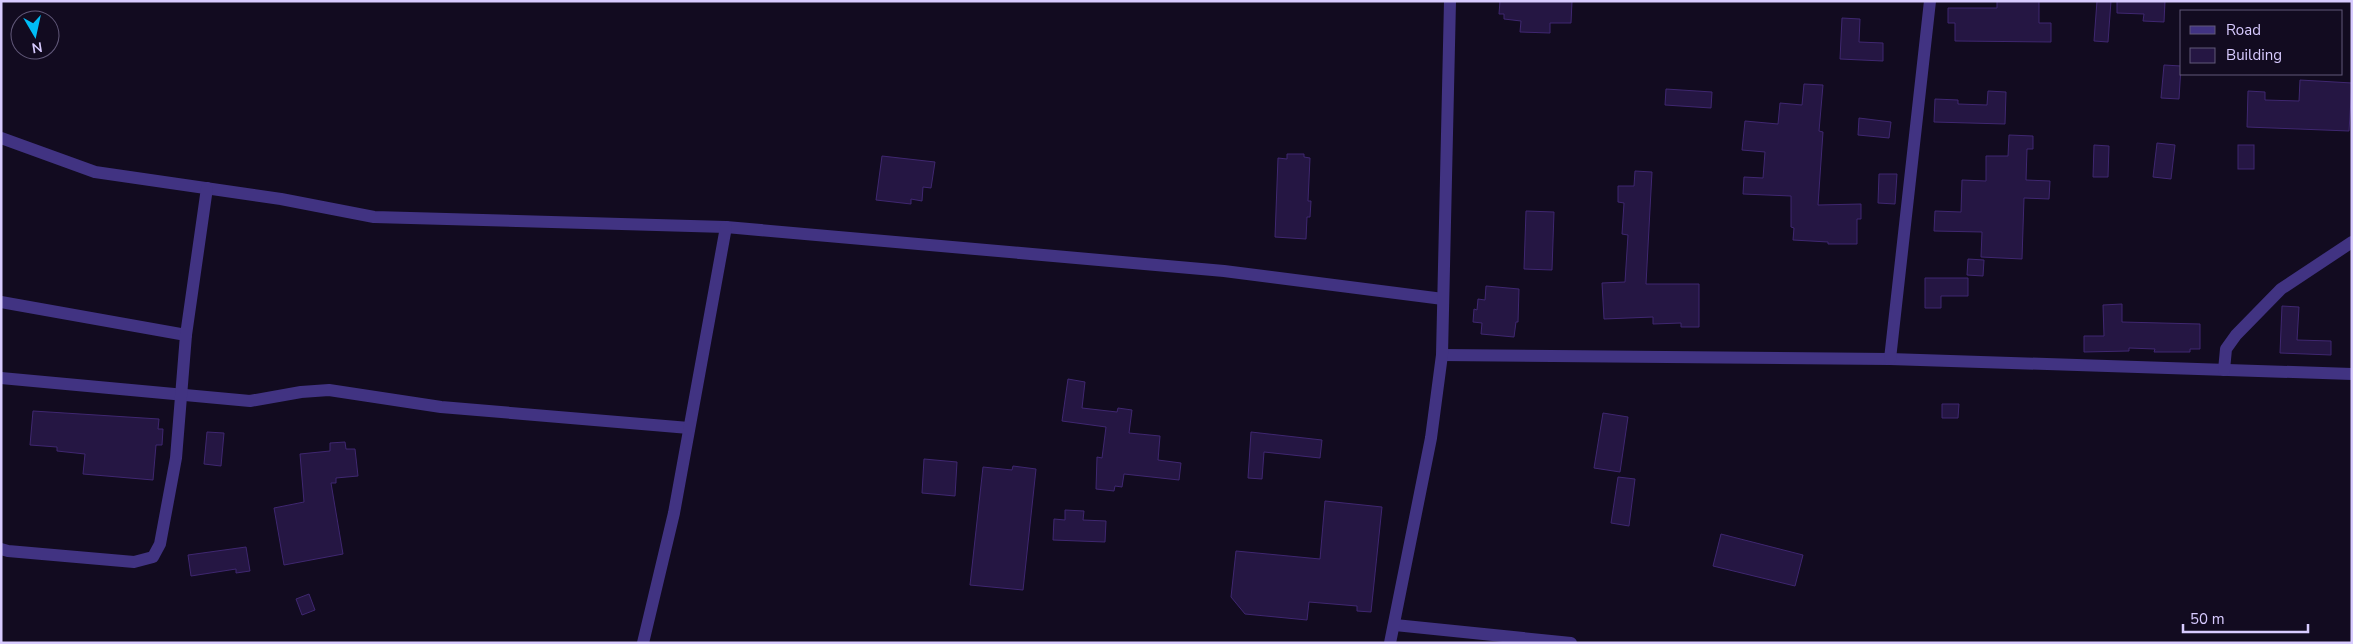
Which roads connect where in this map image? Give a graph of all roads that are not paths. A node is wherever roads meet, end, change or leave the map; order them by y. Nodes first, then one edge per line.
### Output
1 (1450, 1) edge
2 (1930, 1) edge
3 (1, 138) edge
4 (207, 188) junction
5 (726, 227) junction
6 (2352, 242) edge
7 (1444, 299) junction
8 (1, 302) edge
9 (186, 335) junction
10 (1442, 356) junction
11 (1890, 359) junction
12 (2224, 370) junction
13 (2352, 374) edge
14 (1, 378) edge
15 (182, 395) junction
16 (689, 428) junction
17 (1, 549) edge
18 (1395, 625) junction
19 (643, 643) edge
20 (1390, 643) edge
21 (1571, 643) edge

1 - 7 street
2 - 11 street
3 - 4 street
4 - 5 street
4 - 9 street
5 - 7 street
5 - 16 street
6 - 12 street
7 - 10 street
8 - 9 street
9 - 15 street
10 - 11 street
10 - 18 street
11 - 12 street
12 - 13 street
14 - 15 street
15 - 16 street
15 - 17 street
16 - 19 street
18 - 20 street
18 - 21 street

